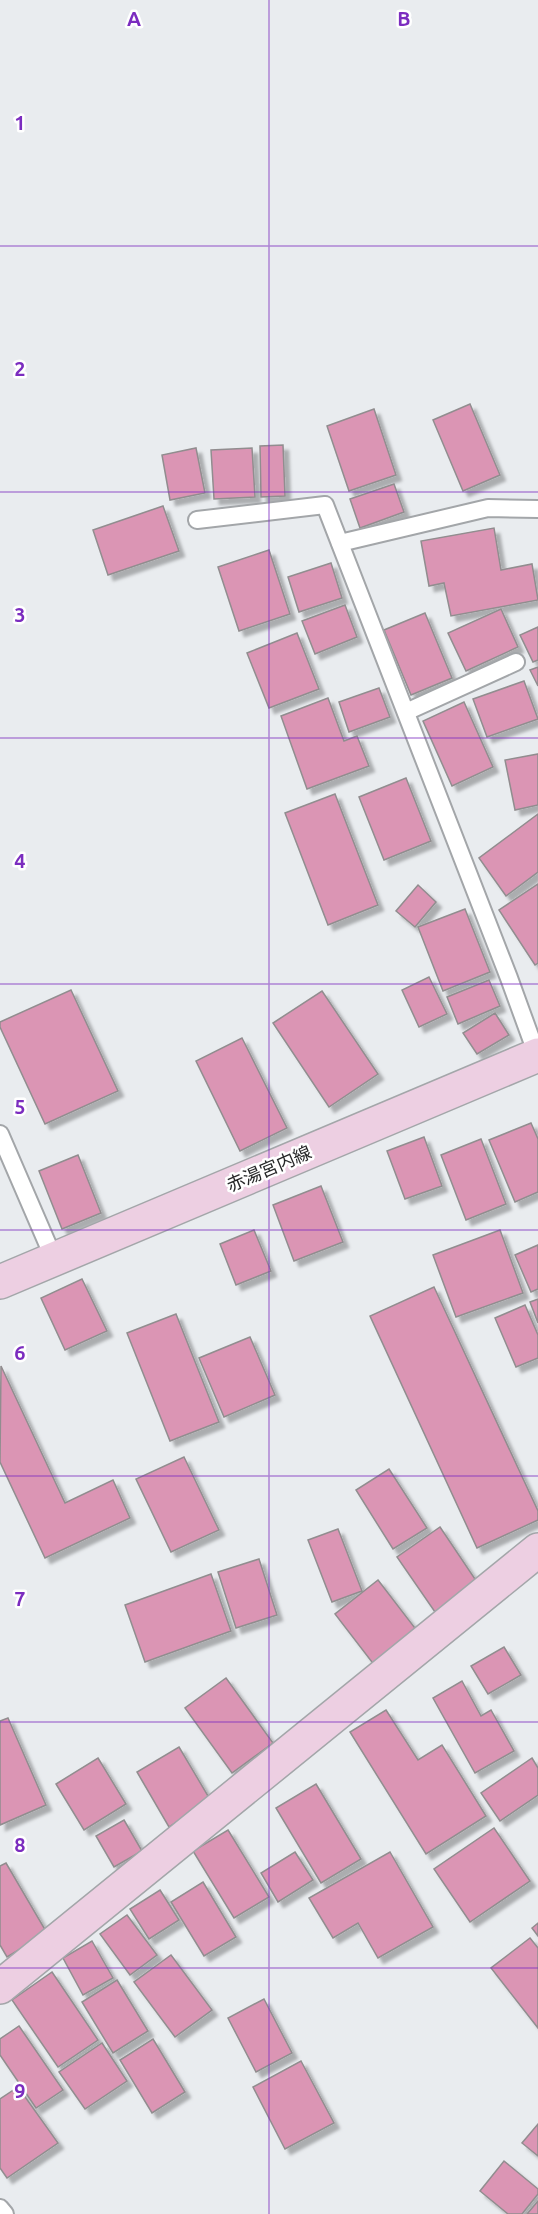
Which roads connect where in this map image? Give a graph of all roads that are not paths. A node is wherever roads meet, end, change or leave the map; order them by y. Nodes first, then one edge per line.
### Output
1 (538, 509) edge
2 (198, 520) dead end
3 (340, 543) junction
4 (516, 662) dead end
5 (406, 712) junction
6 (537, 1055) edge
7 (0, 1134) edge
8 (54, 1259) junction
9 (0, 1282) edge
10 (538, 1550) edge
11 (0, 1987) edge
12 (0, 2208) edge
13 (5, 2214) edge

1 - 3 lane
2 - 3 lane
3 - 5 lane
4 - 5 lane
5 - 6 lane
6 - 8 street, 赤湯宮内線
7 - 8 lane
8 - 9 street, 赤湯宮内線
10 - 11 street
12 - 13 lane

